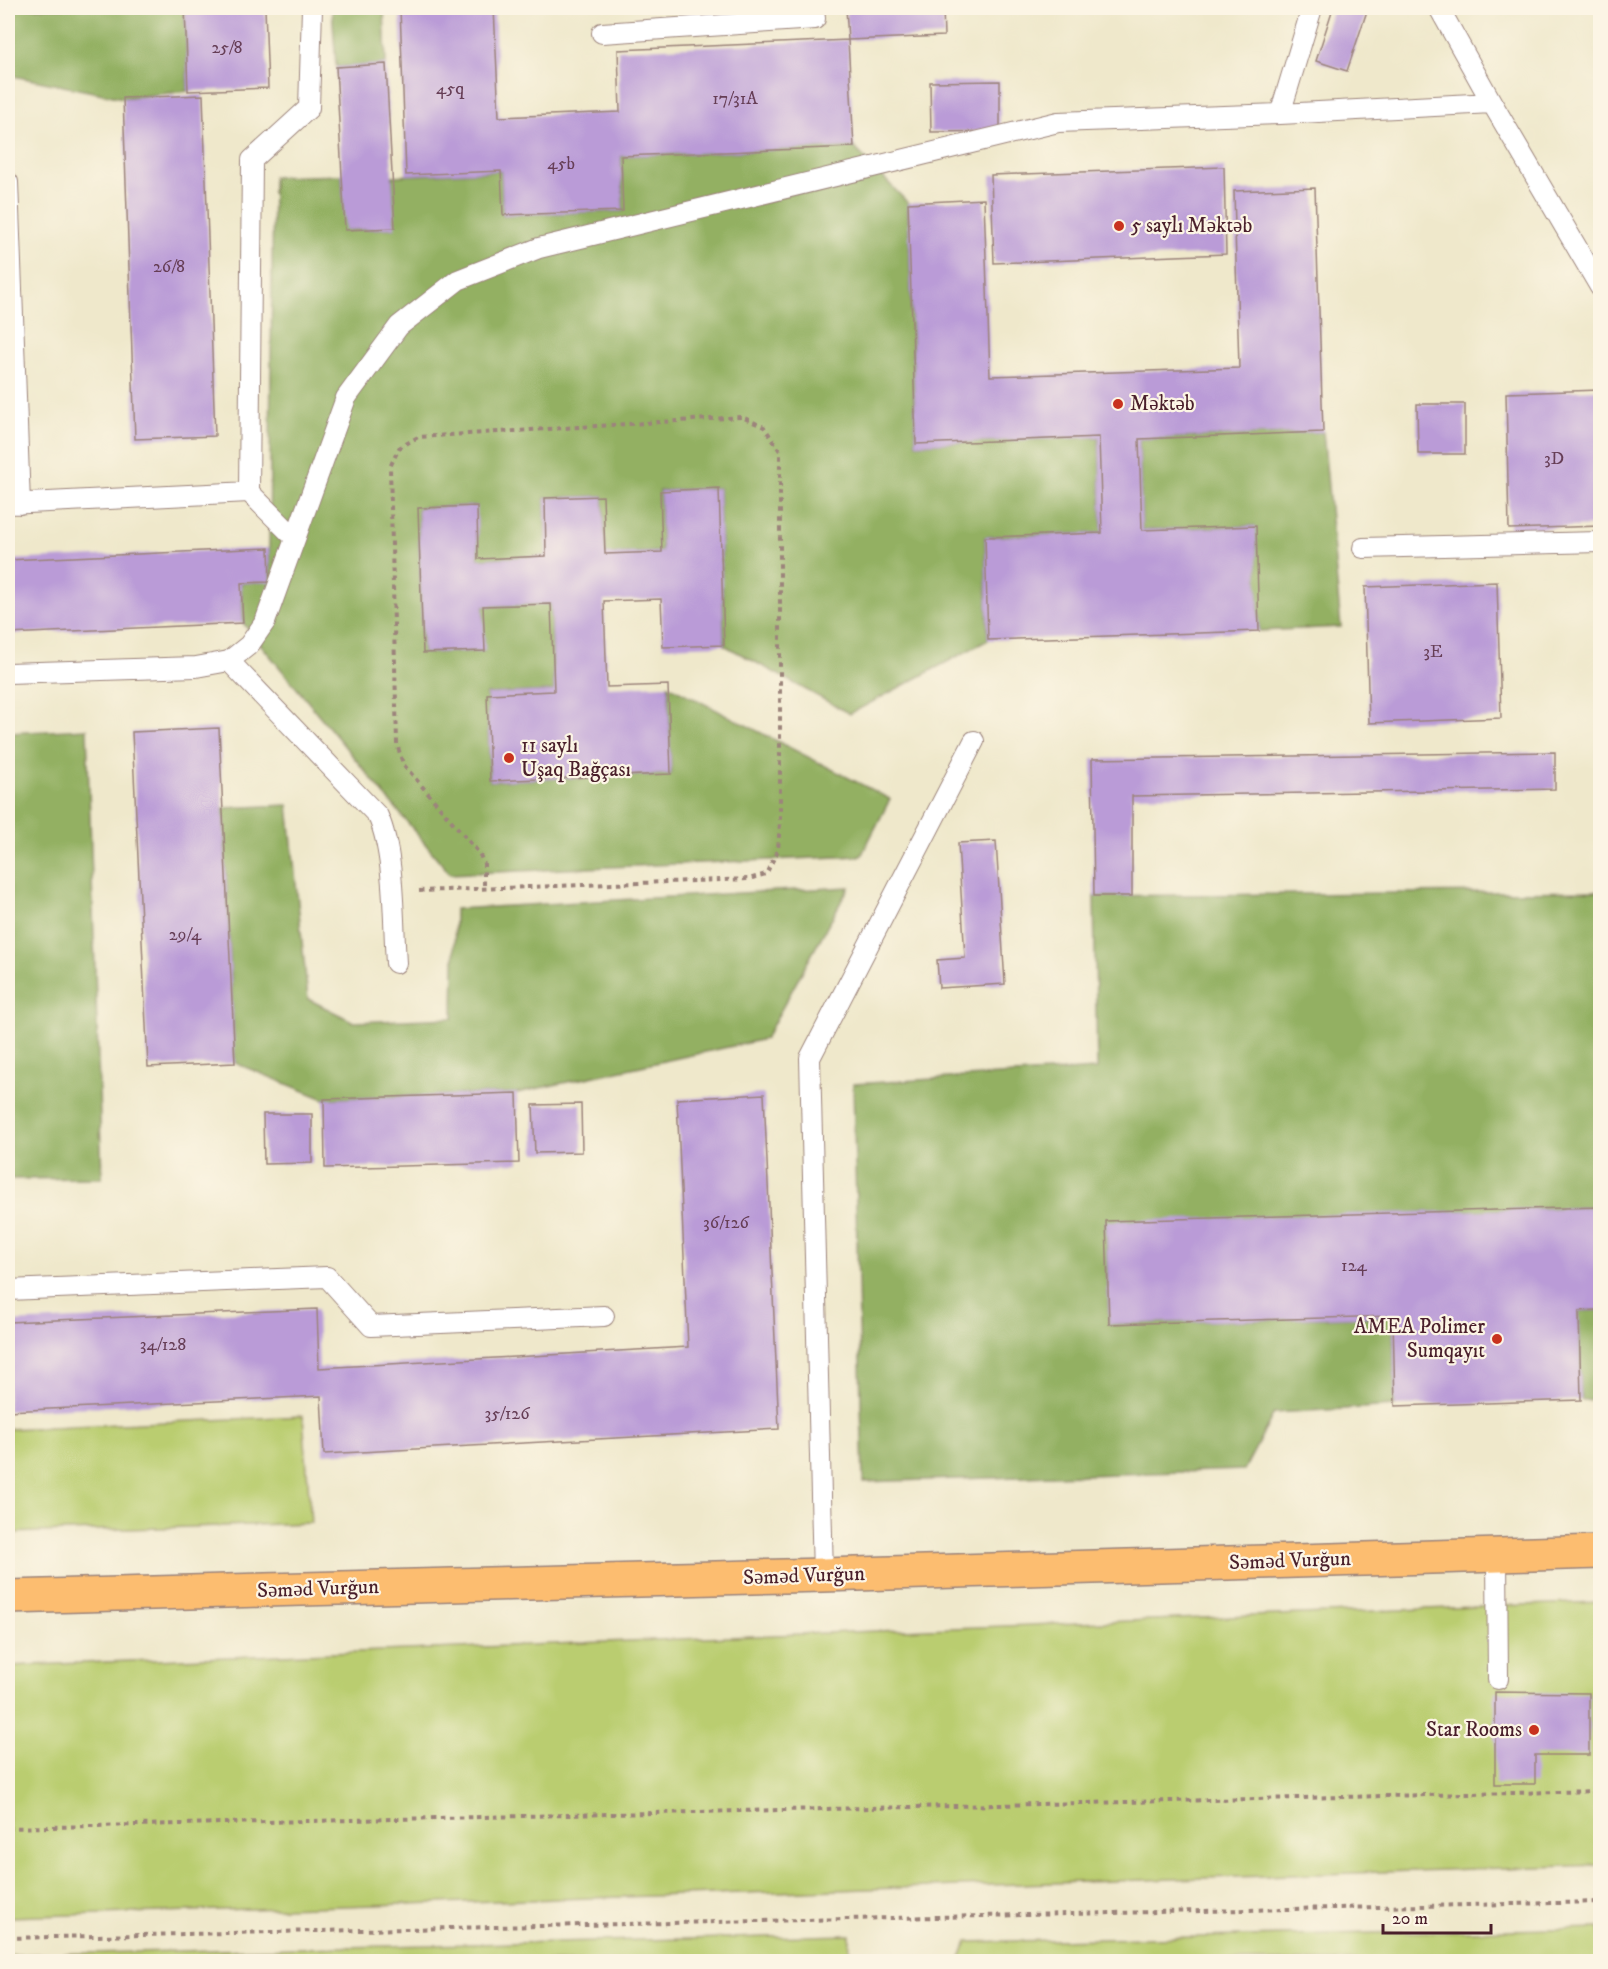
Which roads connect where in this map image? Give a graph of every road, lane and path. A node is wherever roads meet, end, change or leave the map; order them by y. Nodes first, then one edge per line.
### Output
1 (312, 8) edge
2 (814, 8) edge
3 (1312, 8) edge
4 (1439, 8) edge
5 (602, 33) dead end
6 (1492, 103) junction
7 (1280, 114) junction
8 (8, 182) edge
9 (1600, 287) edge
10 (249, 492) junction
11 (14, 504) edge
12 (295, 538) junction
13 (1600, 542) edge
14 (1362, 548) dead end
15 (229, 661) junction
16 (8, 673) edge
17 (974, 741) dead end
18 (484, 889) junction
19 (391, 892) junction
20 (396, 963) dead end
21 (8, 1290) edge
22 (604, 1316) dead end
23 (1600, 1552) edge
24 (1497, 1555) junction
25 (823, 1575) junction
26 (8, 1597) edge
27 (1498, 1679) dead end
28 (1600, 1791) edge
29 (8, 1828) edge
30 (1600, 1902) edge
31 (8, 1938) edge

1 - 10 lane
2 - 5 lane
3 - 7 lane
4 - 6 lane
6 - 7 lane
6 - 9 lane
7 - 12 lane
8 - 11 lane
10 - 11 lane
10 - 12 lane
12 - 15 lane
13 - 14 lane
15 - 16 lane
15 - 19 lane
17 - 25 lane
18 - 18 path
18 - 19 path
19 - 20 lane
21 - 22 lane
23 - 24 main road, Səməd Vurğun
24 - 25 main road, Səməd Vurğun
24 - 27 lane
25 - 26 main road, Səməd Vurğun
28 - 29 path
30 - 31 path

